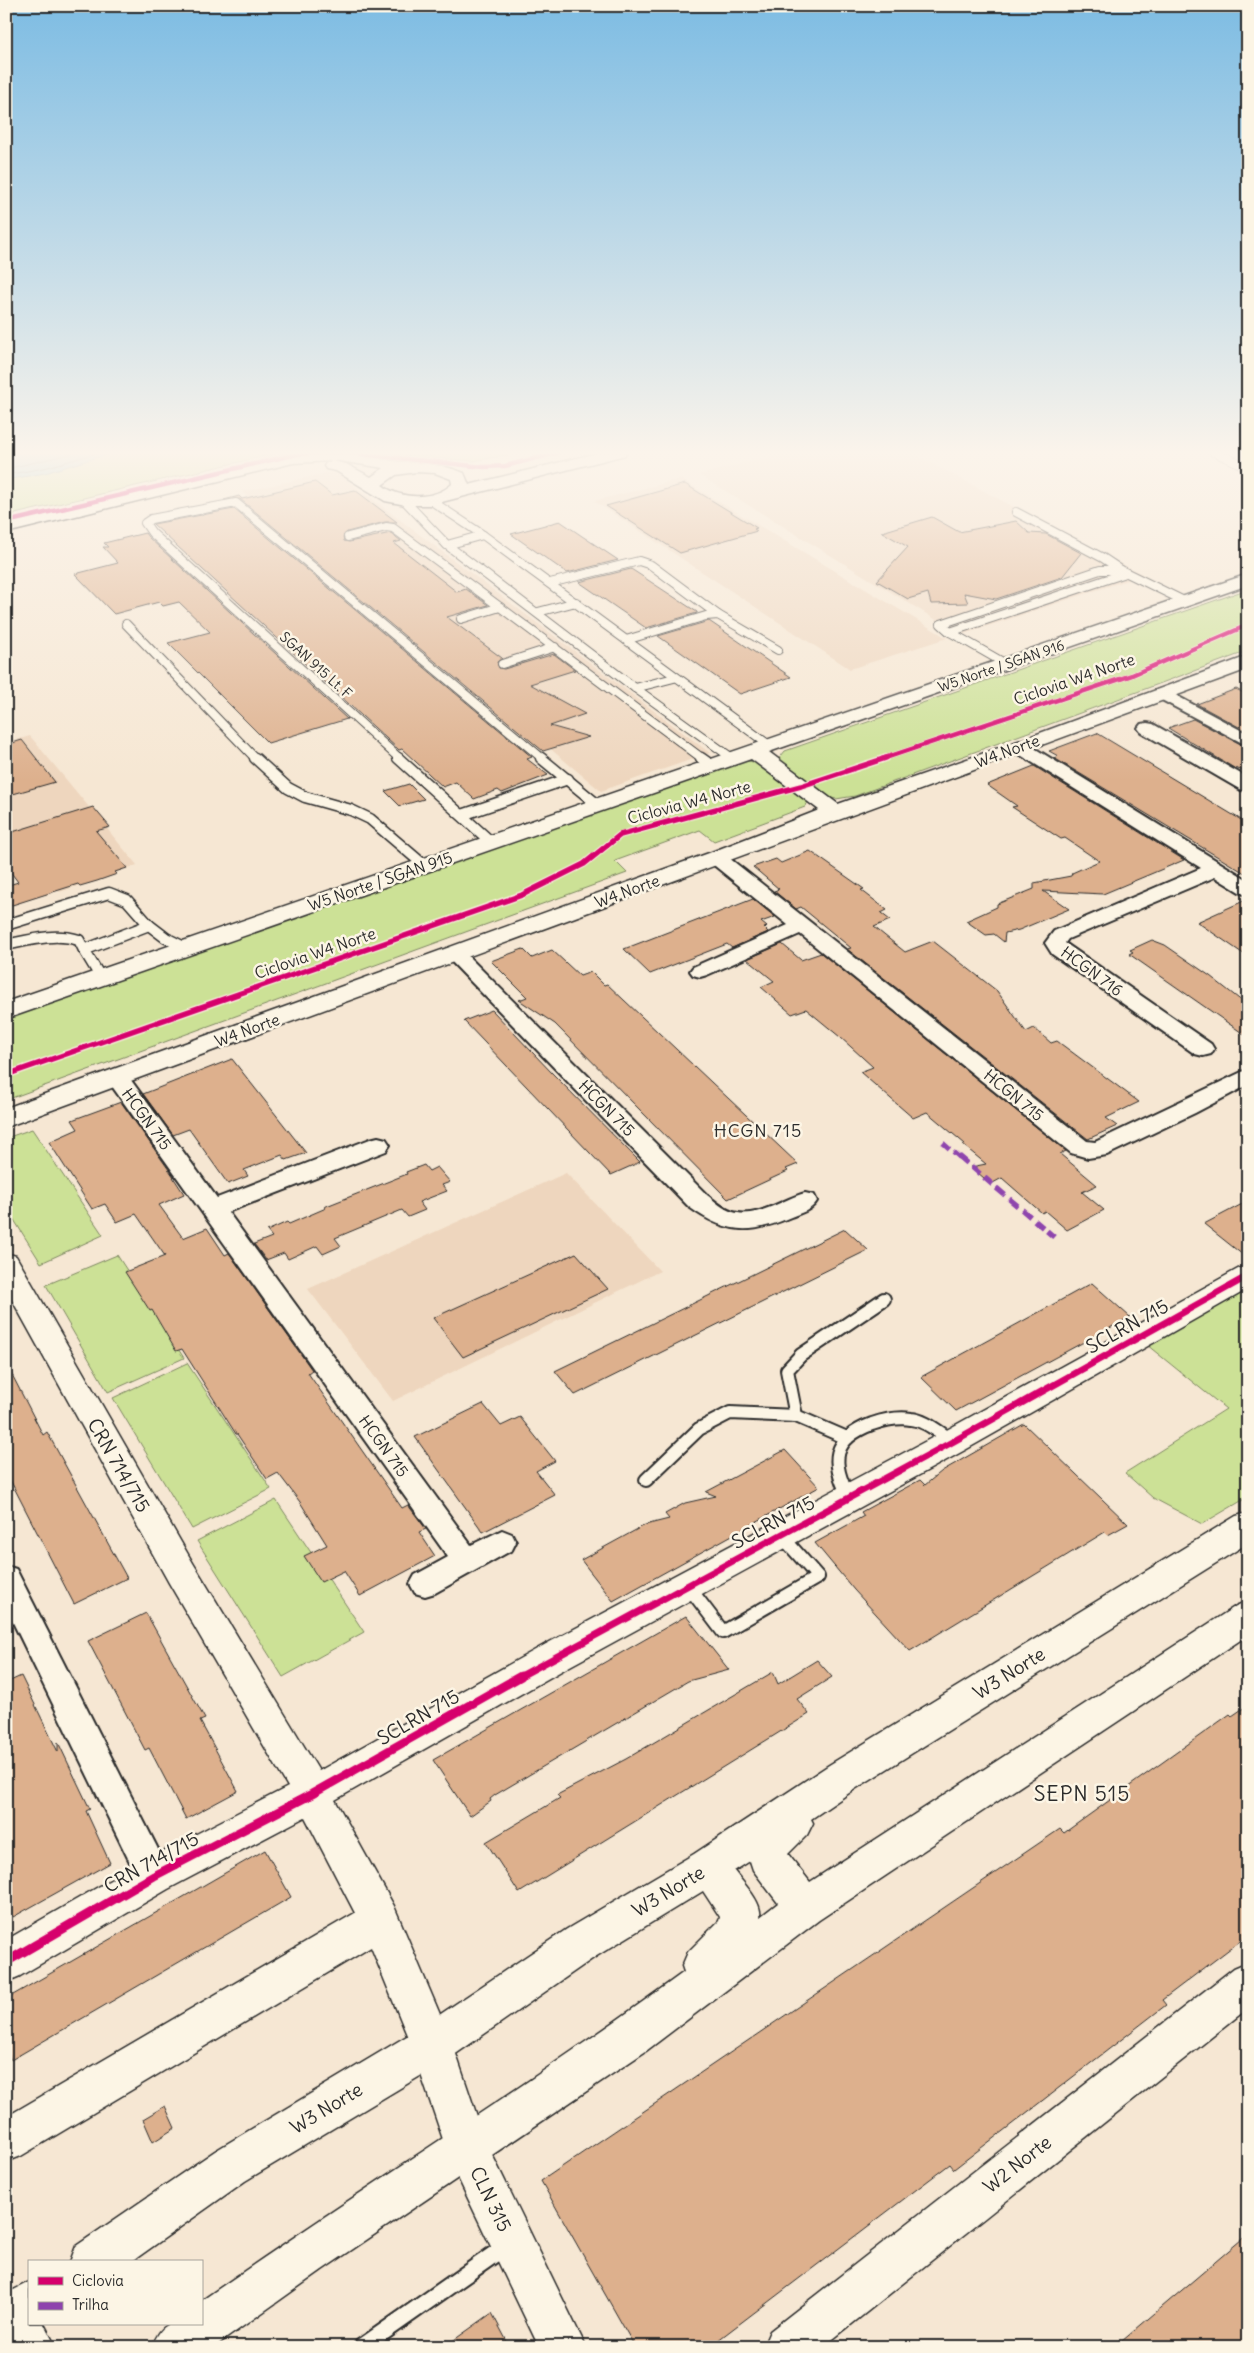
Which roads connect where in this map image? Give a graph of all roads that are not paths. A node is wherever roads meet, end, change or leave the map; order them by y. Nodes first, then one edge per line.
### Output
1 (183, 562) edge
2 (307, 562) edge
3 (439, 562) edge
4 (470, 562) edge
5 (520, 562) edge
6 (636, 562) edge
7 (641, 562) edge
8 (1109, 562) edge
9 (1121, 570) junction
10 (1248, 579) edge
11 (550, 583) junction
12 (1184, 601) junction
13 (576, 602) junction
14 (500, 606) junction
15 (538, 612) junction
16 (718, 615) junction
17 (461, 619) dead end
18 (126, 624) dead end
19 (950, 632) junction
20 (626, 640) junction
21 (555, 647) junction
22 (778, 650) dead end
23 (1248, 662) edge
24 (502, 664) dead end
25 (1006, 664) junction
26 (674, 678) junction
27 (634, 688) junction
28 (1164, 694) junction
29 (1147, 728) dead end
30 (1248, 741) edge
31 (1020, 747) junction
32 (741, 755) junction
33 (568, 779) junction
34 (1248, 786) edge
35 (598, 805) junction
36 (835, 812) junction
37 (462, 815) junction
38 (491, 842) junction
39 (717, 858) junction
40 (425, 866) junction
41 (1216, 869) junction
42 (1248, 889) edge
43 (6, 925) edge
44 (150, 925) junction
45 (802, 926) junction
46 (6, 942) edge
47 (186, 948) junction
48 (84, 950) junction
49 (455, 954) junction
50 (700, 971) dead end
51 (101, 978) junction
52 (6, 1011) edge
53 (1202, 1049) dead end
54 (1248, 1076) edge
55 (117, 1077) junction
56 (6, 1118) edge
57 (378, 1145) dead end
58 (805, 1201) dead end
59 (213, 1209) junction
60 (6, 1262) edge
61 (1248, 1276) edge
62 (884, 1299) dead end
63 (796, 1416) junction
64 (847, 1438) junction
65 (954, 1441) junction
66 (646, 1480) dead end
67 (849, 1498) junction
68 (1248, 1526) edge
69 (780, 1535) junction
70 (502, 1542) dead end
71 (467, 1561) junction
72 (6, 1578) edge
73 (425, 1584) dead end
74 (687, 1585) junction
75 (1248, 1616) edge
76 (842, 1777) junction
77 (312, 1794) junction
78 (708, 1867) junction
79 (154, 1876) junction
80 (805, 1907) junction
81 (380, 1920) junction
82 (6, 1962) edge
83 (1248, 1982) edge
84 (631, 2036) junction
85 (432, 2045) junction
86 (6, 2142) edge
87 (466, 2148) junction
88 (512, 2242) junction
89 (95, 2260) edge
90 (175, 2347) edge
91 (362, 2347) edge
92 (563, 2347) edge
93 (786, 2347) edge

1 - 37 lane, SGAN 915 Lt. F
2 - 33 lane, SGAN 915 Lt. F
3 - 14 lane
4 - 15 lane
5 - 11 lane
6 - 11 lane
7 - 16 lane
8 - 9 lane
9 - 12 lane
9 - 19 lane
9 - 19 lane
10 - 12 main road, W5 Norte / SGAN 916
11 - 13 lane
12 - 25 main road, W5 Norte / SGAN 916
13 - 15 lane
13 - 20 lane
14 - 17 lane
14 - 21 lane
15 - 27 lane
16 - 20 lane
16 - 22 lane
18 - 40 lane
19 - 25 lane
20 - 26 lane
21 - 24 lane
21 - 32 lane
23 - 28 main road, W4 Norte
25 - 32 main road, W5 Norte / SGAN 916
26 - 27 lane
26 - 32 lane
27 - 32 lane
28 - 30 street
28 - 31 main road, W4 Norte
29 - 34 street
31 - 36 main road, W4 Norte
31 - 41 street
32 - 35 main road, W5 Norte / SGAN 915
32 - 36 main road
33 - 35 lane
33 - 37 lane
35 - 38 main road, W5 Norte / SGAN 915
36 - 39 main road, W4 Norte
37 - 38 lane
38 - 40 main road, W5 Norte / SGAN 915
39 - 45 street, HCGN 715
39 - 49 main road, W4 Norte
40 - 47 main road, W5 Norte / SGAN 915
41 - 42 street
41 - 53 street, HCGN 716
43 - 44 lane
44 - 47 lane
44 - 48 lane
45 - 50 street
45 - 54 street, HCGN 715
46 - 48 lane
47 - 51 main road, W5 Norte / SGAN 915
48 - 51 lane
49 - 55 main road, W4 Norte
49 - 58 street, HCGN 715
51 - 52 main road, W5 Norte / SGAN 915
55 - 56 main road, W4 Norte
55 - 59 street, HCGN 715
57 - 59 street
59 - 71 street, HCGN 715
60 - 77 main road, CRN 714/715
61 - 65 main road, SCLRN 715
62 - 63 lane
63 - 64 lane
63 - 66 lane
64 - 65 lane
64 - 67 lane
65 - 67 main road, SCLRN 715
67 - 69 main road, SCLRN 715
68 - 76 main road, W3 Norte
69 - 74 main road, SCLRN 715
69 - 74 lane
70 - 71 street
71 - 73 street
72 - 79 street, CRN 714/715
74 - 77 main road, SCLRN 715
75 - 80 main road
76 - 78 main road, W3 Norte
76 - 80 main road
77 - 79 main road, CRN 714/715
77 - 81 main road, CRN 714/715
78 - 84 main road
78 - 85 main road, W3 Norte
79 - 82 main road, CRN 714/715
80 - 84 main road
81 - 85 main road, CRN 714/715
81 - 86 main road
83 - 93 main road, W2 Norte
84 - 87 main road
85 - 87 main road, CLN 315
85 - 89 main road, W3 Norte
87 - 88 main road, CLN 315
87 - 90 main road
88 - 91 lane
88 - 92 main road, CLN 315

